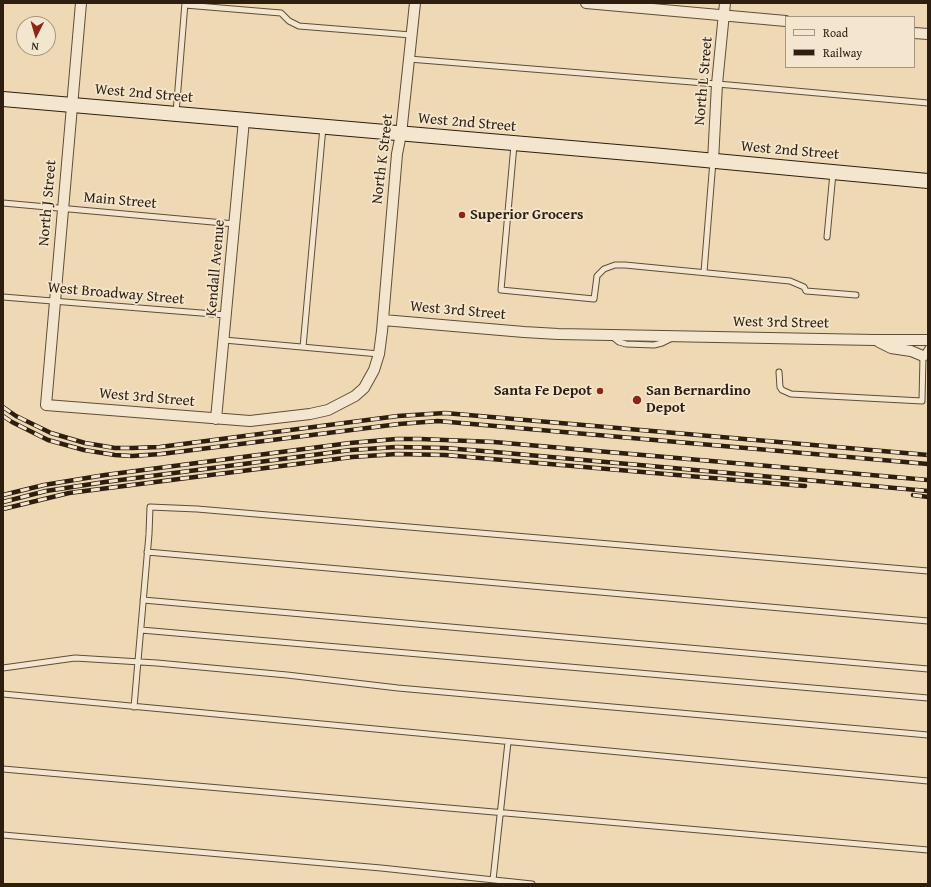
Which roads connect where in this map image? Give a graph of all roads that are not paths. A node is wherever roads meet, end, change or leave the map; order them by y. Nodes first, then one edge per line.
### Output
1 (81, 3) edge
2 (414, 3) edge
3 (586, 3) edge
4 (725, 3) edge
5 (185, 4) edge
6 (724, 16) junction
7 (785, 21) edge
8 (915, 33) edge
9 (928, 34) edge
10 (411, 35) junction
11 (409, 60) junction
12 (718, 84) junction
13 (3, 99) edge
14 (928, 103) edge
15 (72, 105) junction
16 (176, 114) junction
17 (244, 120) junction
18 (323, 127) junction
19 (401, 134) junction
20 (514, 144) junction
21 (712, 161) junction
22 (833, 172) junction
23 (928, 182) edge
24 (3, 203) edge
25 (62, 208) junction
26 (235, 224) junction
27 (827, 237) dead end
28 (704, 272) junction
29 (856, 295) dead end
30 (3, 297) edge
31 (55, 301) junction
32 (226, 315) junction
33 (383, 320) junction
34 (224, 340) junction
35 (874, 340) junction
36 (928, 340) edge
37 (303, 347) junction
38 (926, 352) edge
39 (379, 354) junction
40 (779, 372) dead end
41 (46, 405) joint
42 (216, 419) junction
43 (147, 552) junction
44 (928, 571) edge
45 (143, 600) junction
46 (928, 621) edge
47 (141, 630) junction
48 (138, 662) junction
49 (3, 668) edge
50 (928, 669) edge
51 (3, 694) edge
52 (928, 698) edge
53 (134, 707) junction
54 (928, 735) edge
55 (508, 742) junction
56 (3, 768) edge
57 (928, 781) edge
58 (500, 812) junction
59 (3, 835) edge
60 (928, 850) edge
61 (493, 880) junction
62 (532, 884) edge

1 - 15 street, North J Street
2 - 10 street, North K Street
3 - 6 street
4 - 6 street, North L Street
5 - 10 lane
5 - 16 lane
6 - 7 street
6 - 12 street, North L Street
8 - 9 street
10 - 11 street, North K Street
11 - 12 lane
11 - 19 street, North K Street
12 - 14 lane
12 - 21 street, North L Street
13 - 15 main road, West 2nd Street
15 - 16 main road, West 2nd Street
15 - 25 street, North J Street
16 - 17 main road, West 2nd Street
17 - 18 main road, West 2nd Street
17 - 26 street, Kendall Avenue
18 - 19 main road, West 2nd Street
18 - 37 lane
19 - 20 main road, West 2nd Street
19 - 33 street, North K Street
20 - 21 main road, West 2nd Street
20 - 28 lane
21 - 22 main road, West 2nd Street
21 - 28 lane
22 - 23 main road, West 2nd Street
22 - 27 lane
24 - 25 lane, Main Street
25 - 26 lane, Main Street
25 - 31 street, North J Street
26 - 32 street, Kendall Avenue
28 - 29 lane
30 - 31 lane, West Broadway Street
31 - 32 lane, West Broadway Street
31 - 41 street, North J Street
32 - 34 street, Kendall Avenue
33 - 35 street, West 3rd Street
33 - 39 street, West 3rd Street
34 - 37 lane
34 - 42 street, Kendall Avenue
35 - 36 street, West 3rd Street
35 - 38 street
37 - 39 lane
38 - 40 lane
39 - 42 street, West 3rd Street
41 - 42 street, West 3rd Street
43 - 44 lane
43 - 45 lane
43 - 46 lane
45 - 47 lane
45 - 50 lane
47 - 48 lane
47 - 52 lane
48 - 49 lane
48 - 53 lane
48 - 54 lane
51 - 53 lane
53 - 55 lane
55 - 57 lane
55 - 58 lane
56 - 58 lane
58 - 60 lane
58 - 61 lane
59 - 61 lane
61 - 62 lane

